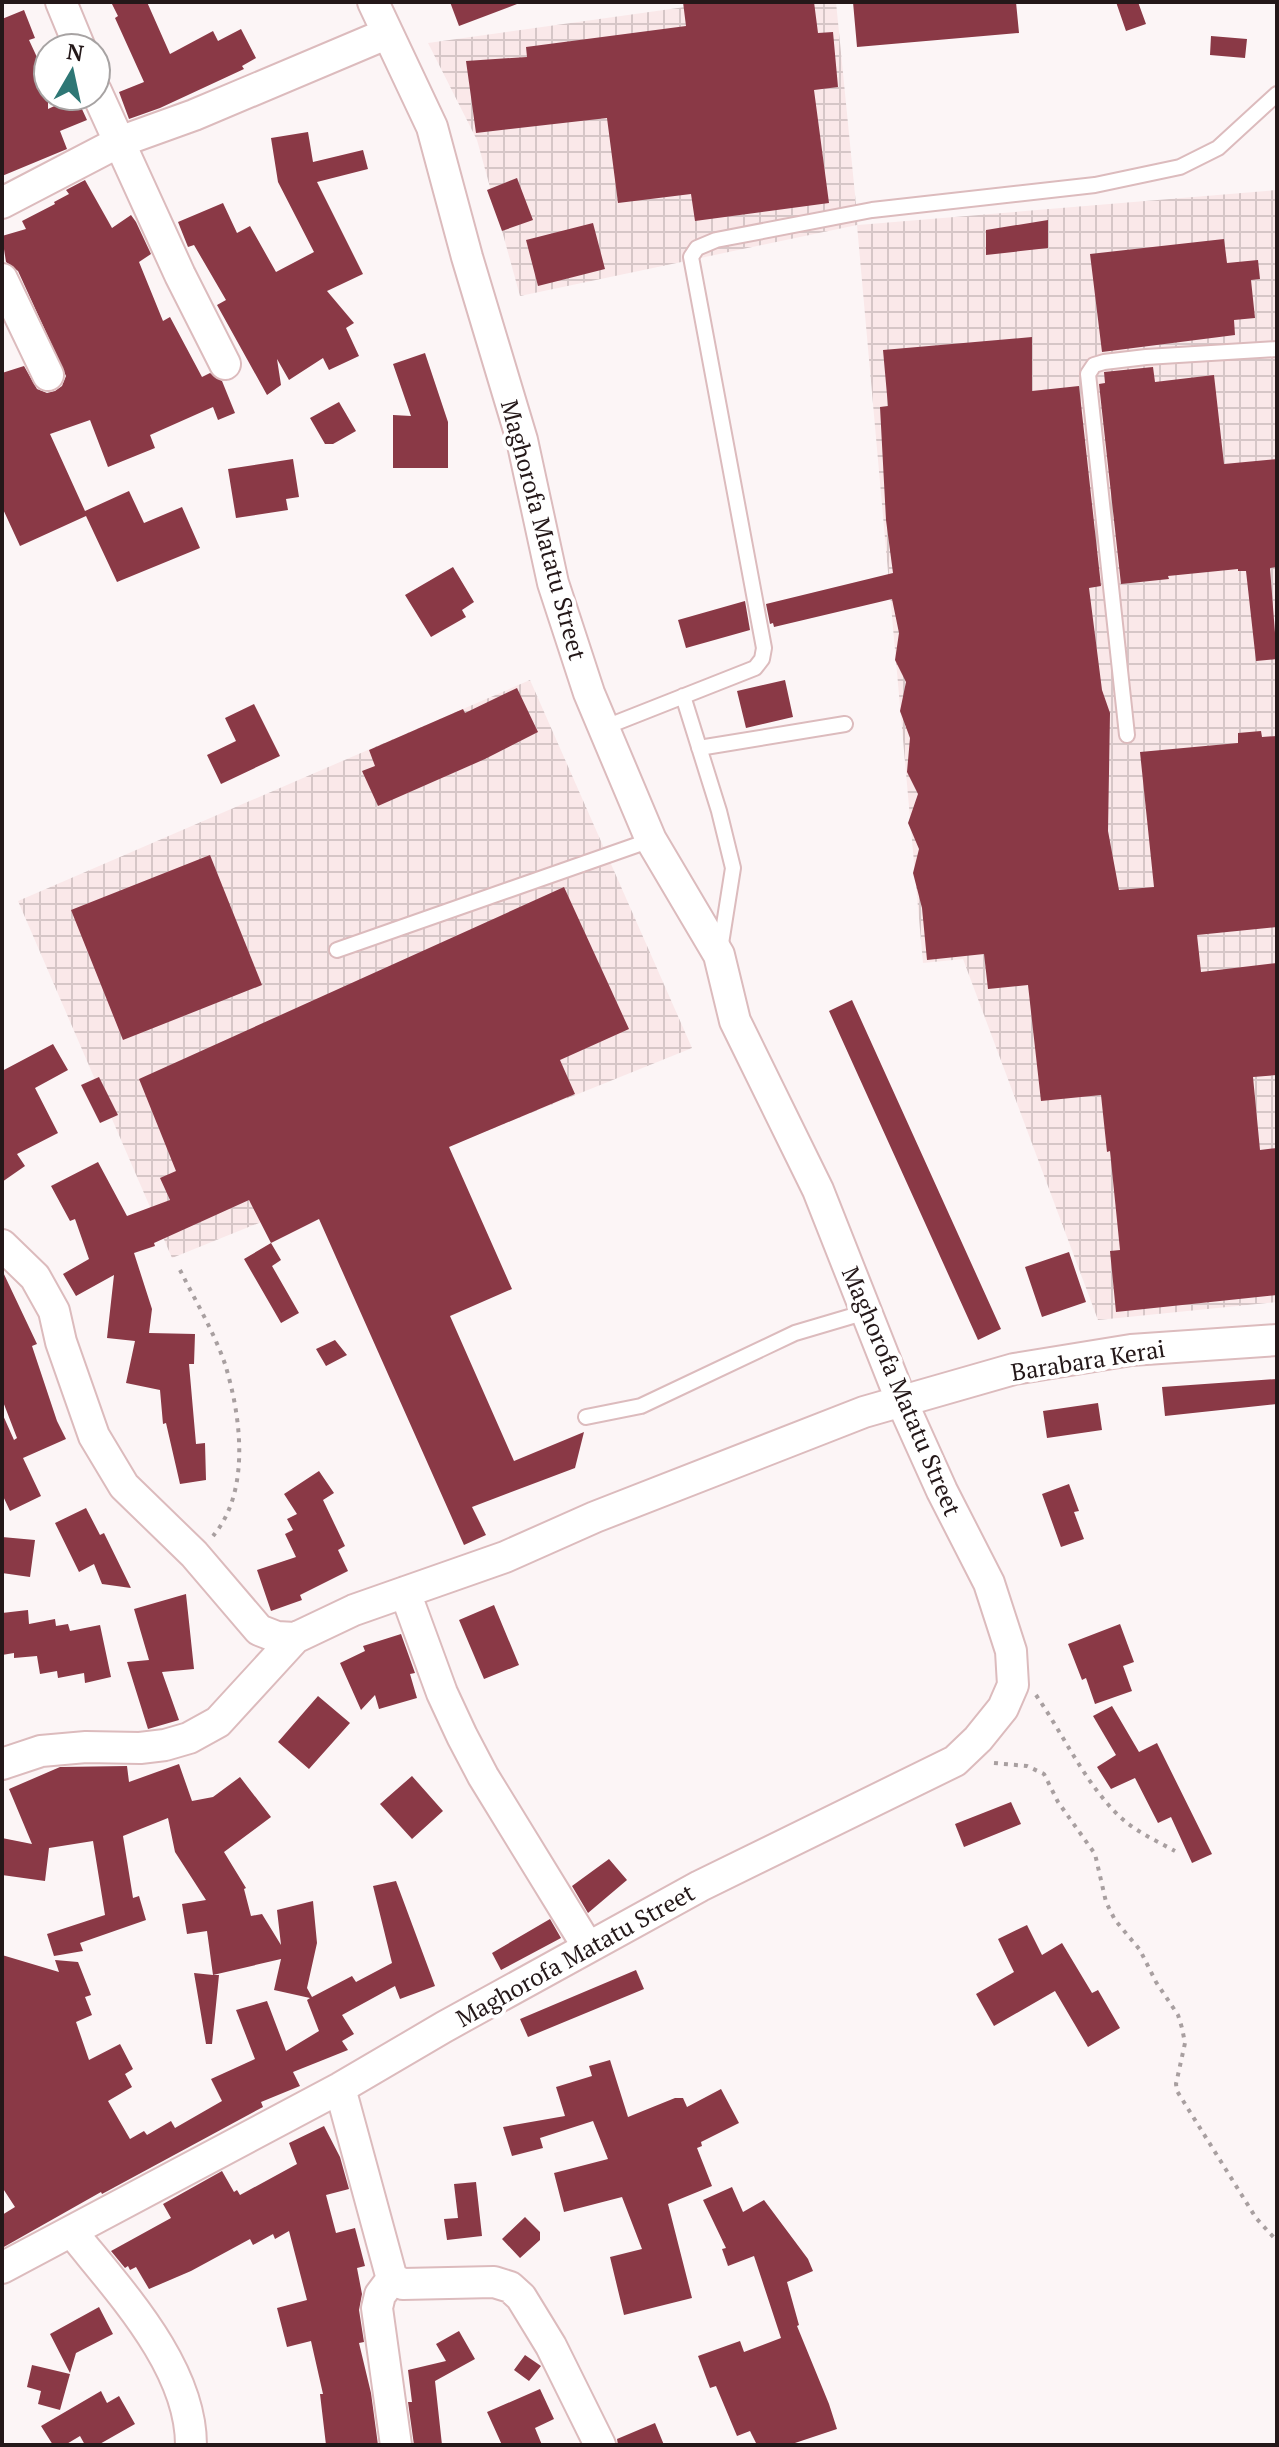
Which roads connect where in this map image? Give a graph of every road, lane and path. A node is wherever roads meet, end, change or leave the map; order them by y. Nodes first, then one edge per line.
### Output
1 (61, 2) edge
2 (373, 2) edge
3 (73, 32) edge
4 (386, 34) junction
5 (1277, 94) edge
6 (105, 112) edge
7 (119, 142) junction
8 (2, 203) edge
9 (2, 279) edge
10 (1277, 349) edge
11 (225, 364) dead end
12 (48, 375) dead end
13 (683, 696) junction
14 (845, 724) dead end
15 (603, 728) junction
16 (1127, 735) dead end
17 (699, 748) junction
18 (651, 840) junction
19 (337, 950) dead end
20 (719, 955) junction
21 (2, 1245) edge
22 (180, 1270) dead end
23 (866, 1312) junction
24 (1277, 1340) edge
25 (901, 1400) junction
26 (586, 1417) dead end
27 (194, 1554) junction
28 (405, 1592) junction
29 (295, 1638) junction
30 (1012, 1661) junction
31 (955, 1761) junction
32 (2, 1764) edge
33 (1175, 1851) dead end
34 (588, 1947) junction
35 (340, 2088) junction
36 (72, 2232) junction
37 (1277, 2241) edge
38 (2, 2268) edge
39 (392, 2279) junction
40 (191, 2445) edge
41 (396, 2445) edge
42 (600, 2445) edge

1 - 3 street
2 - 4 street, Maghorofa Matatu Street
4 - 7 street
4 - 15 street, Maghorofa Matatu Street
5 - 13 lane
6 - 7 street
7 - 8 street
7 - 11 street
9 - 12 street
10 - 16 lane
13 - 15 lane
13 - 17 lane
14 - 17 lane
15 - 18 street, Maghorofa Matatu Street
17 - 20 lane
18 - 19 lane
18 - 20 street, Maghorofa Matatu Street
20 - 23 street, Maghorofa Matatu Street
21 - 27 street
22 - 27 path
23 - 25 street, Maghorofa Matatu Street
23 - 26 lane
24 - 25 street, Barabara Kerai
25 - 28 street, Barabara Kerai
25 - 30 street, Maghorofa Matatu Street
27 - 29 street
28 - 29 street, Barabara Kerai
28 - 34 street
29 - 32 street
30 - 31 street, Maghorofa Matatu Street
30 - 33 path
31 - 34 street, Maghorofa Matatu Street
31 - 37 path
34 - 35 street, Maghorofa Matatu Street
35 - 36 street, Maghorofa Matatu Street
35 - 39 street
36 - 38 street, Maghorofa Matatu Street
36 - 40 street
39 - 41 street
39 - 42 street

